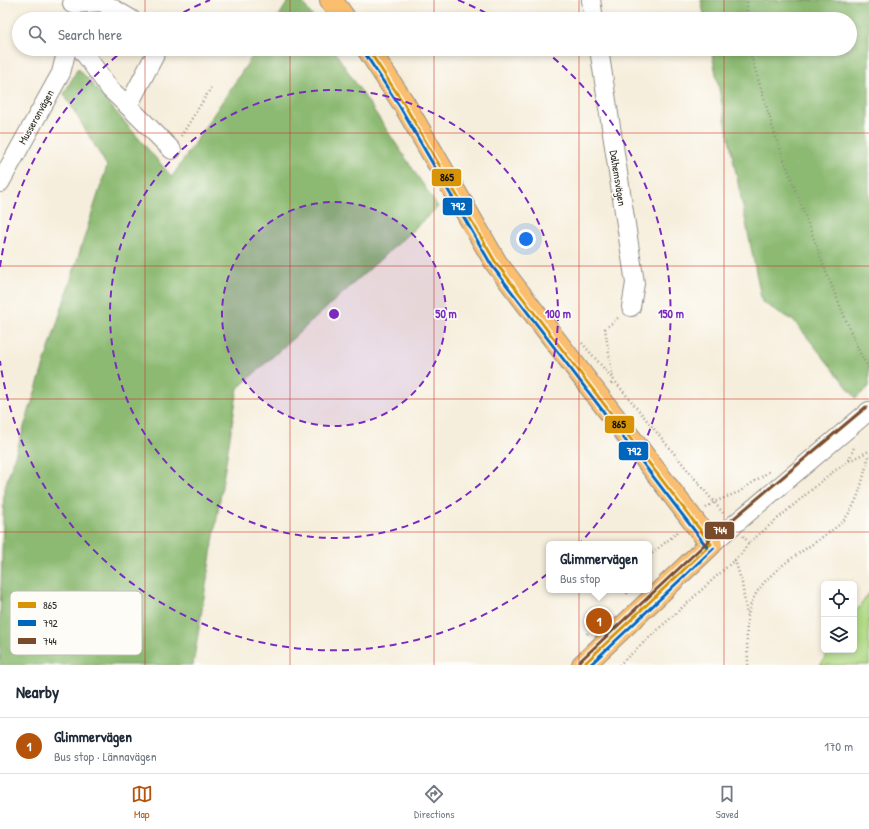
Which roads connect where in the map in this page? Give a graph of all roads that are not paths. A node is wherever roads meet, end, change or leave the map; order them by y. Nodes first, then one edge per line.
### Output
1 (331, 0) edge
2 (591, 0) edge
3 (103, 1) edge
4 (71, 8) edge
5 (120, 12) edge
6 (340, 12) edge
7 (593, 12) edge
8 (65, 56) edge
9 (86, 56) edge
10 (154, 56) edge
11 (373, 56) edge
12 (600, 56) edge
13 (128, 106) junction
14 (172, 150) road end
15 (0, 183) edge
16 (632, 306) road end
17 (869, 411) edge
18 (711, 544) junction
19 (583, 665) edge

1 - 6 main road
2 - 7 street
3 - 4 street
3 - 5 street
8 - 15 street, Musseronvägen
9 - 13 street
10 - 13 street
11 - 18 main road
12 - 16 street, Dalhemsvägen
13 - 14 street
17 - 18 street
18 - 19 main road

